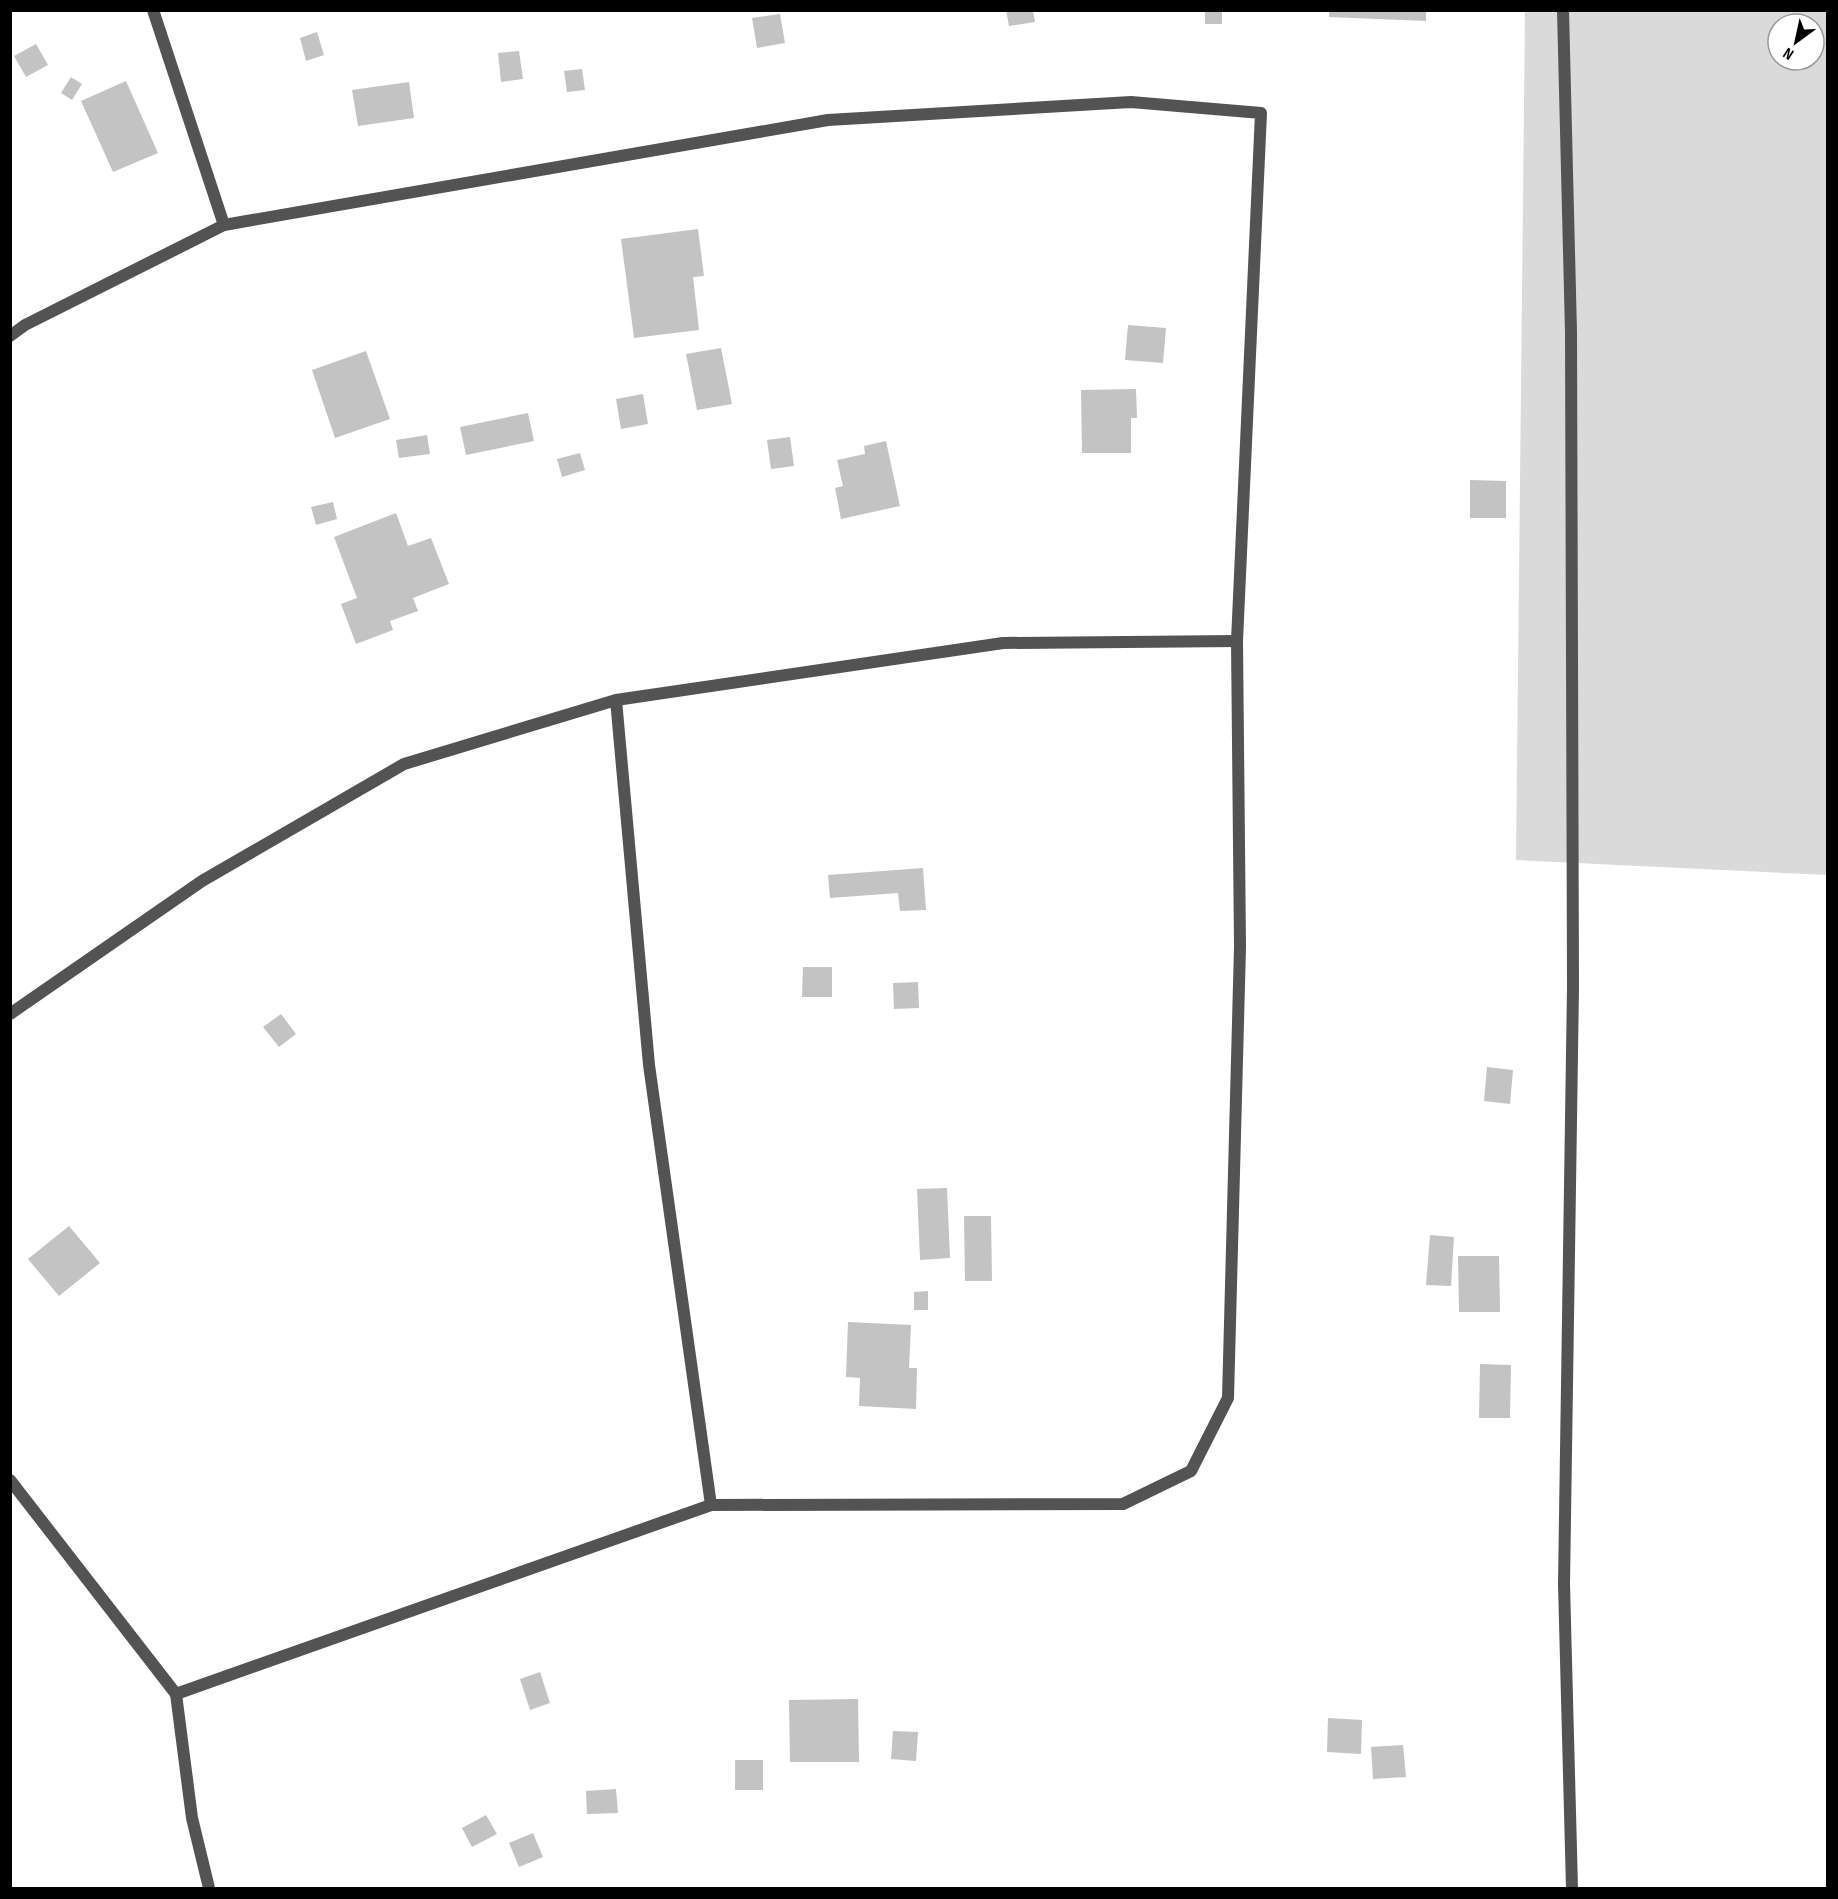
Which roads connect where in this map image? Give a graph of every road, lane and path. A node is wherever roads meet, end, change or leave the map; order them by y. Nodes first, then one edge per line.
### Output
1 (153, 10) edge
2 (1563, 10) edge
3 (224, 225) junction
4 (10, 336) edge
5 (1237, 640) junction
6 (616, 700) junction
7 (10, 1014) edge
8 (10, 1480) edge
9 (711, 1505) junction
10 (176, 1694) junction
11 (209, 1888) edge
12 (1572, 1888) edge

1 - 3 street
2 - 12 street
3 - 4 street
3 - 5 street
5 - 6 street
5 - 9 street
6 - 7 street
6 - 9 street
8 - 10 street
9 - 10 street
10 - 11 street

